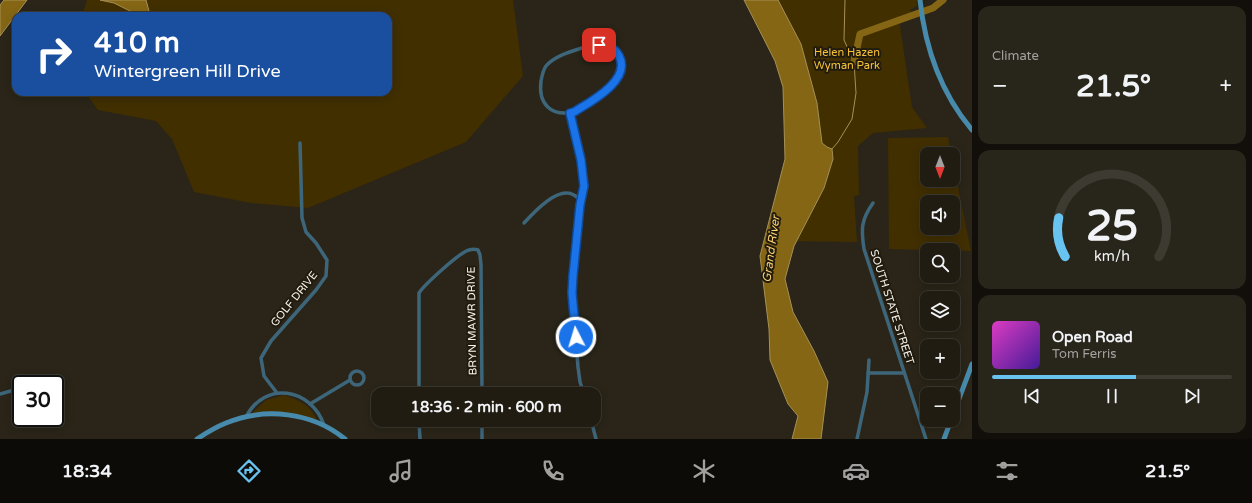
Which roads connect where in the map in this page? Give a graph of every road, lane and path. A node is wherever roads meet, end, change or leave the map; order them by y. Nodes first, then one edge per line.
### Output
1 (920, 0) edge
2 (570, 113) junction
3 (972, 130) edge
4 (300, 143) dead end
5 (581, 200) junction
6 (873, 203) dead end
7 (524, 223) dead end
8 (869, 360) dead end
9 (972, 364) edge
10 (868, 373) junction
11 (904, 373) junction
12 (350, 380) dead end
13 (419, 387) edge
14 (482, 387) edge
15 (582, 387) edge
16 (12, 391) edge
17 (277, 393) junction
18 (0, 394) edge
19 (960, 396) edge
20 (310, 404) junction
21 (246, 417) junction
22 (324, 425) junction
23 (420, 427) edge
24 (482, 427) edge
25 (593, 427) edge
26 (948, 427) edge
27 (197, 439) edge
28 (345, 439) edge
29 (420, 439) edge
30 (482, 439) edge
31 (596, 439) edge
32 (857, 439) edge
33 (926, 439) edge
34 (944, 439) edge

1 - 3 main road
2 - 2 street
2 - 5 street
4 - 17 street, GOLF DRIVE
5 - 7 street
5 - 15 street
6 - 11 street, SOUTH STATE STREET
8 - 10 street
9 - 19 main road
10 - 11 street
10 - 32 street
11 - 33 street, SOUTH STATE STREET
12 - 20 street
13 - 14 street, BRYN MAWR DRIVE
16 - 18 street
17 - 20 street
17 - 21 street
20 - 22 street
21 - 22 main road
21 - 27 main road
22 - 28 main road
23 - 29 street
24 - 30 street
25 - 31 street
26 - 34 main road

